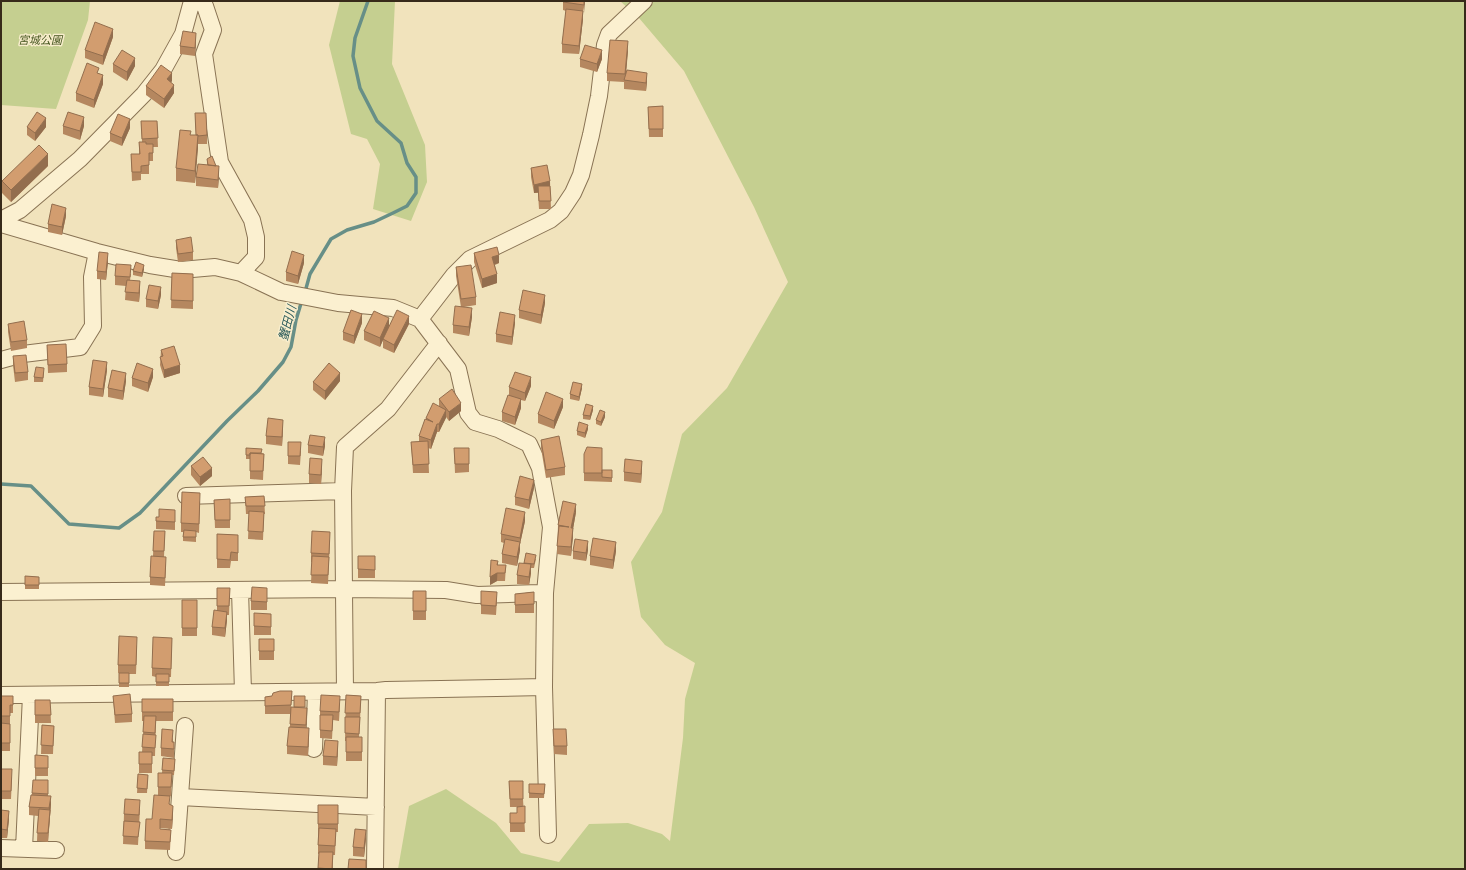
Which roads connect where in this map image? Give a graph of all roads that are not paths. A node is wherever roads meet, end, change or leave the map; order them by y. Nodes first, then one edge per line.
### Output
1 (192, 1) edge
2 (198, 1) edge
3 (644, 1) edge
4 (1, 220) edge
5 (1, 224) edge
6 (97, 252) junction
7 (241, 273) junction
8 (420, 319) junction
9 (439, 343) junction
10 (1, 360) edge
11 (343, 491) junction
12 (186, 496) edge
13 (343, 589) junction
14 (240, 590) junction
15 (1, 592) edge
16 (545, 593) junction
17 (544, 687) junction
18 (345, 691) junction
19 (377, 691) junction
20 (243, 692) junction
21 (316, 692) junction
22 (1, 695) edge
23 (31, 695) junction
24 (185, 726) dead end
25 (314, 749) dead end
26 (180, 797) junction
27 (376, 807) junction
28 (548, 835) dead end
29 (1, 848) edge
30 (24, 849) junction
31 (56, 850) dead end
32 (176, 852) dead end
33 (375, 869) edge

1 - 4 street
2 - 7 street
3 - 8 street
5 - 6 street
6 - 7 street
6 - 10 street
7 - 8 street
8 - 9 street
9 - 11 street
9 - 16 street
11 - 12 street
11 - 13 street
13 - 14 street
13 - 16 street
13 - 18 street
14 - 15 street
14 - 20 street
16 - 17 street
17 - 19 street
17 - 28 street
18 - 19 street
18 - 21 street
19 - 27 street
20 - 21 street
20 - 23 street
21 - 25 street
22 - 23 street
23 - 30 street
24 - 26 street
26 - 27 street
26 - 32 street
27 - 33 street
29 - 30 street
30 - 31 street

